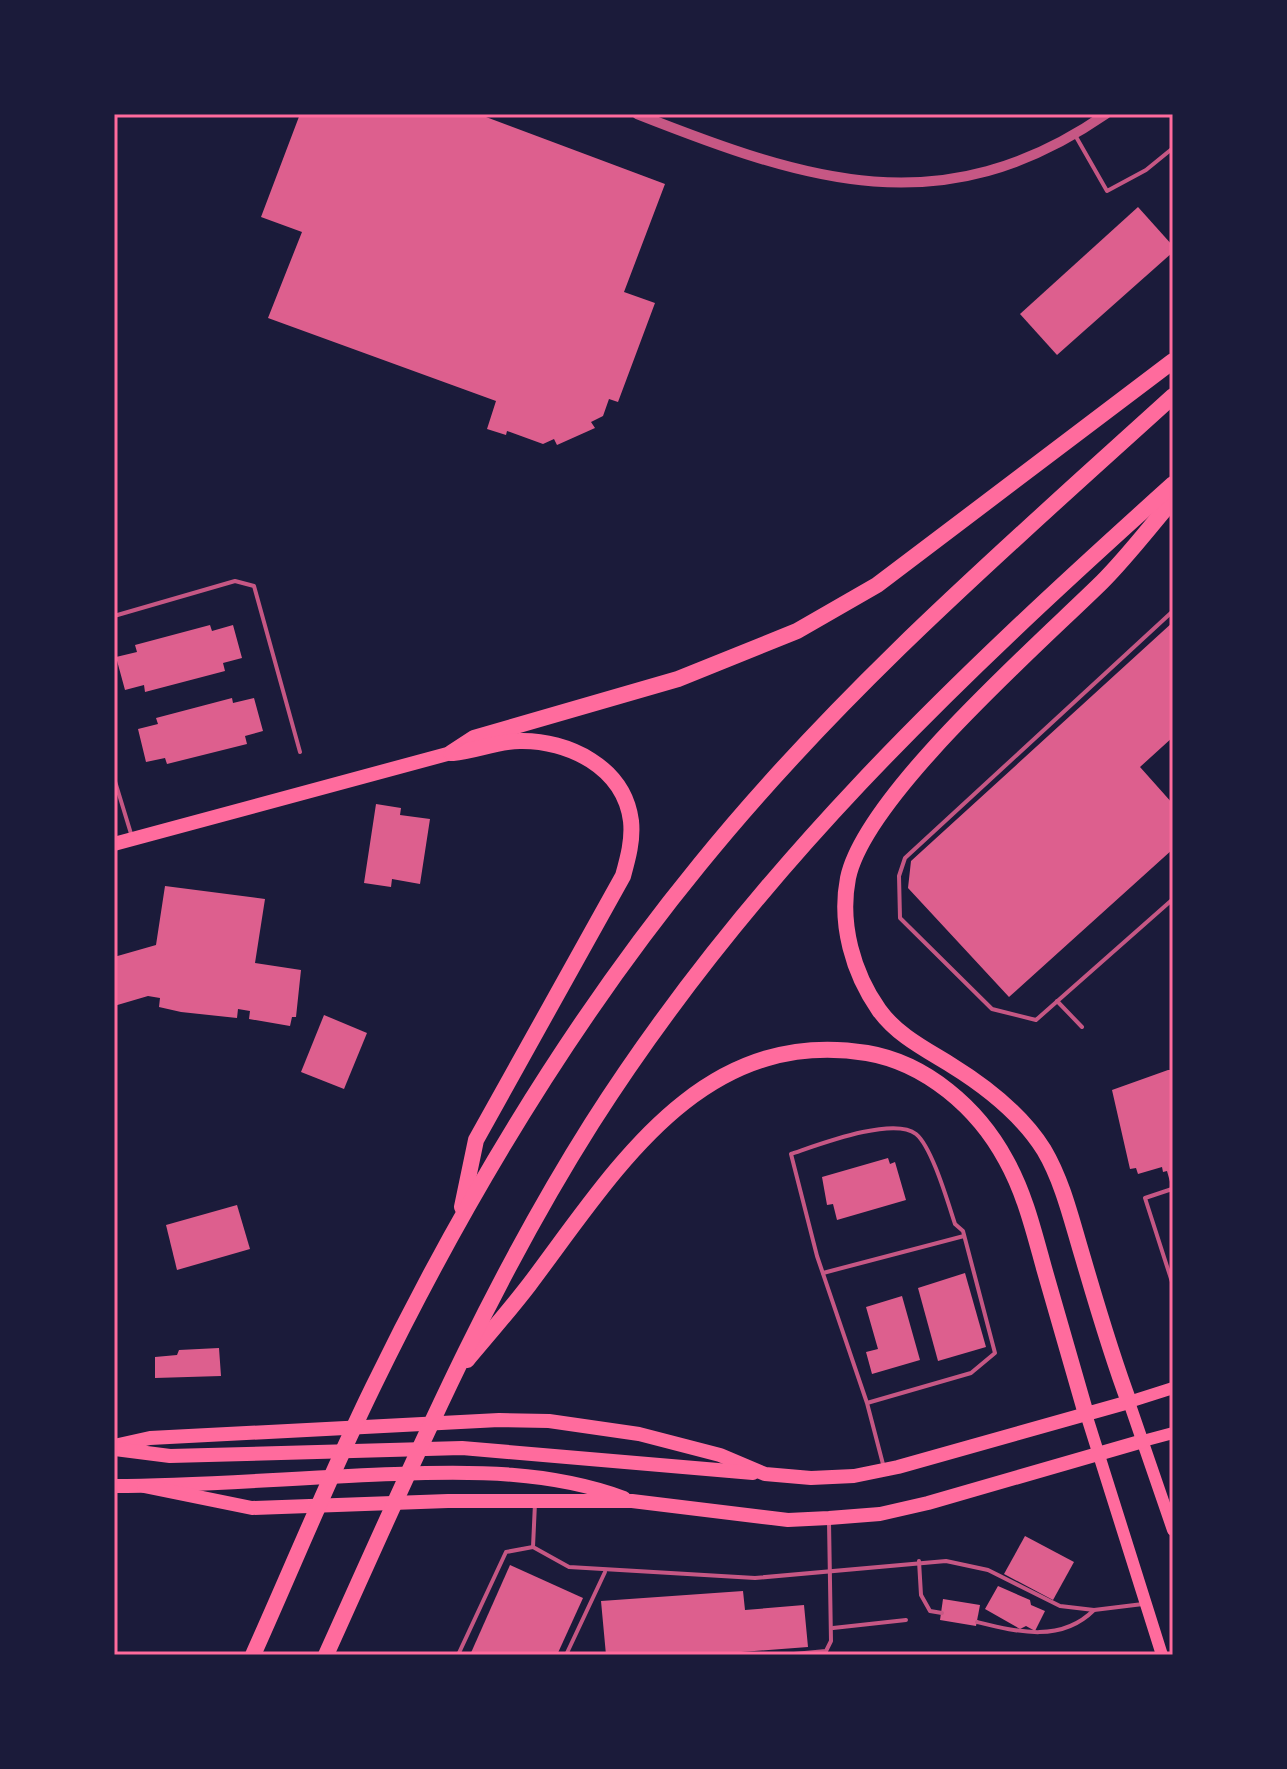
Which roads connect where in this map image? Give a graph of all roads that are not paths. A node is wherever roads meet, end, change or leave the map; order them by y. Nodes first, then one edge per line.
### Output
1 (637, 114) edge
2 (1106, 114) edge
3 (1075, 135) junction
4 (1173, 148) edge
5 (1173, 361) edge
6 (1173, 396) edge
7 (1173, 484) edge
8 (1173, 500) edge
9 (1173, 611) edge
10 (114, 616) edge
11 (300, 752) dead end
12 (451, 753) junction
13 (114, 778) edge
14 (133, 839) junction
15 (114, 844) edge
16 (1173, 899) edge
17 (1057, 1001) junction
18 (1082, 1027) dead end
19 (1172, 1189) edge
20 (458, 1223) junction
21 (964, 1236) junction
22 (823, 1273) junction
23 (1173, 1285) edge
24 (446, 1386) junction
25 (1173, 1388) edge
26 (1129, 1402) junction
27 (867, 1403) junction
28 (1086, 1414) junction
29 (1173, 1433) edge
30 (1143, 1441) junction
31 (114, 1447) edge
32 (1098, 1454) junction
33 (885, 1470) junction
34 (765, 1474) junction
35 (114, 1486) edge
36 (144, 1486) junction
37 (632, 1501) junction
38 (535, 1502) junction
39 (829, 1518) junction
40 (1173, 1530) edge
41 (533, 1547) junction
42 (919, 1561) junction
43 (827, 1571) junction
44 (605, 1572) junction
45 (1146, 1604) junction
46 (1094, 1610) junction
47 (942, 1613) dead end
48 (906, 1620) dead end
49 (977, 1622) dead end
50 (832, 1628) junction
51 (253, 1655) edge
52 (326, 1655) edge
53 (458, 1655) edge
54 (566, 1655) edge
55 (783, 1655) edge
56 (1162, 1655) edge

1 - 3 street
2 - 3 street
3 - 4 lane
5 - 12 highway
6 - 20 highway
7 - 24 highway
8 - 26 highway
9 - 17 lane
10 - 11 lane
12 - 14 main road
12 - 20 highway
13 - 14 lane
14 - 15 main road
16 - 17 lane
17 - 18 lane
19 - 23 lane
20 - 51 highway
21 - 22 lane
21 - 22 lane
21 - 27 lane
22 - 27 lane
24 - 28 highway
24 - 52 highway
25 - 26 main road
26 - 28 main road
26 - 30 main road
27 - 33 lane
28 - 32 main road
28 - 33 main road
29 - 30 main road
30 - 32 main road
30 - 40 main road
31 - 34 main road
31 - 34 main road
32 - 39 main road
32 - 45 main road
33 - 34 main road
35 - 36 main road
36 - 37 main road
36 - 38 main road
37 - 38 main road
37 - 39 main road
38 - 41 lane
39 - 43 lane
41 - 44 lane
41 - 53 lane
42 - 43 lane
42 - 46 lane
42 - 47 lane
43 - 44 lane
43 - 50 lane
44 - 54 lane
45 - 46 lane
45 - 56 main road
46 - 49 lane
48 - 50 lane
50 - 55 lane

